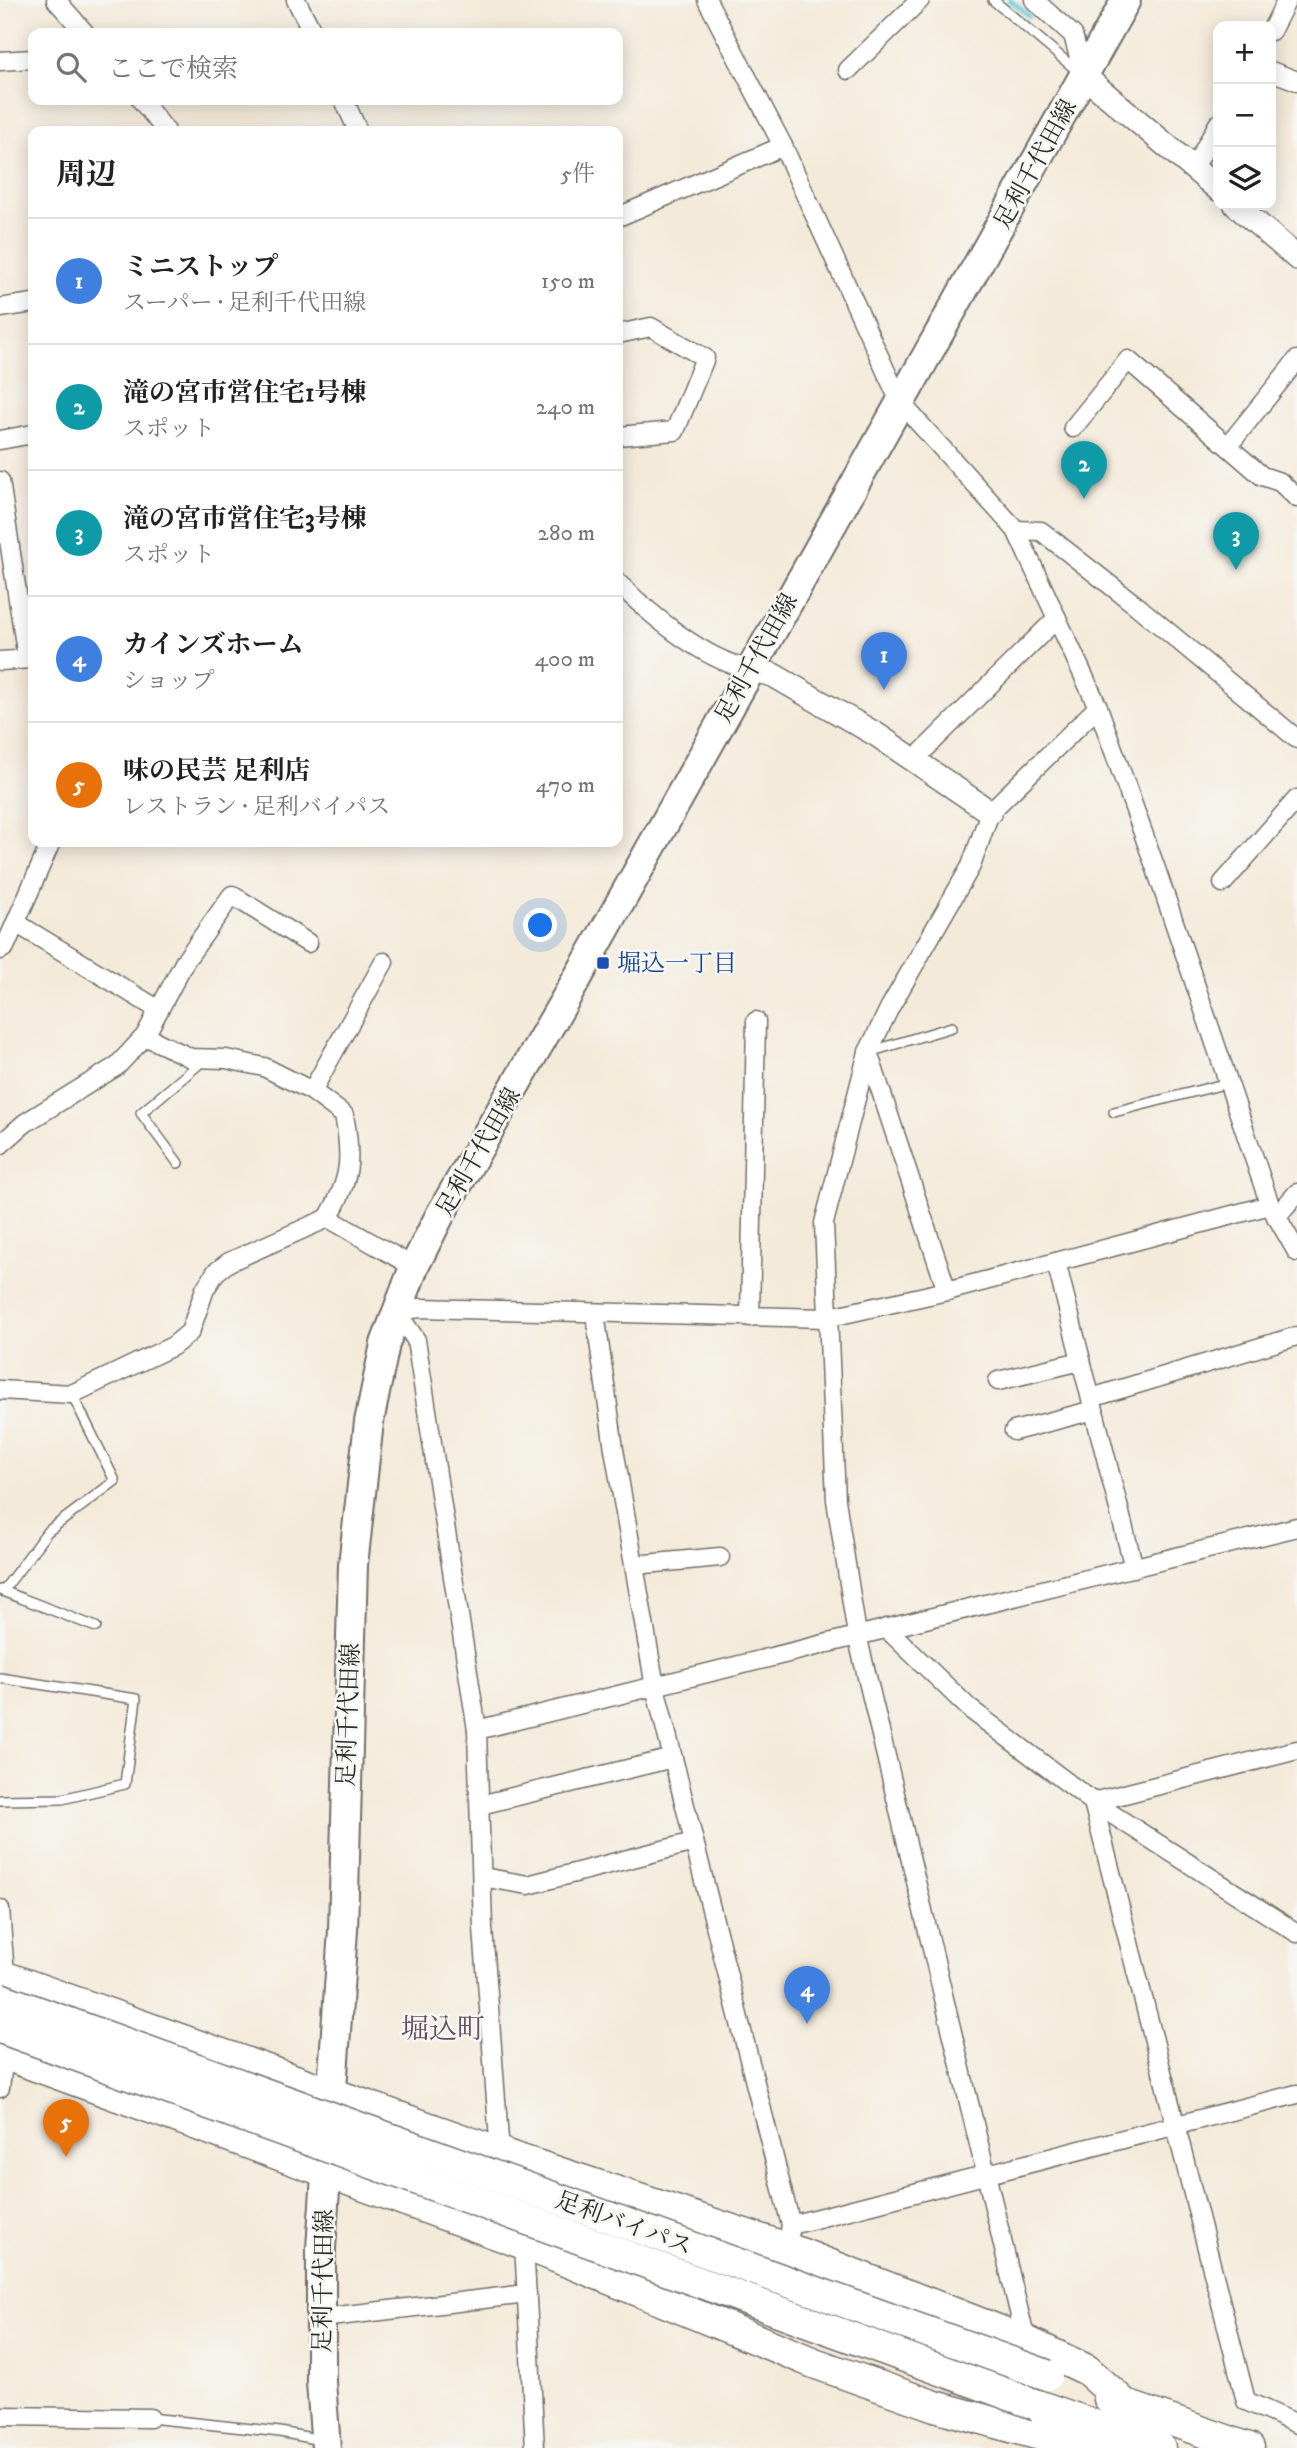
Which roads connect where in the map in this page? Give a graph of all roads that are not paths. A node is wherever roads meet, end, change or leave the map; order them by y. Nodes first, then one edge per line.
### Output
1 (56, 0) edge
2 (296, 0) edge
3 (707, 0) edge
4 (920, 0) edge
5 (993, 0) edge
6 (1034, 0) edge
7 (1126, 0) edge
8 (1287, 0) edge
9 (1276, 21) edge
10 (81, 28) edge
11 (310, 28) edge
12 (28, 59) edge
13 (0, 61) edge
14 (848, 71) dead end
15 (1276, 73) edge
16 (1084, 76) junction
17 (1297, 81) edge
18 (145, 105) edge
19 (346, 105) edge
20 (162, 126) edge
21 (356, 126) edge
22 (1213, 133) edge
23 (783, 146) junction
24 (1194, 168) junction
25 (1213, 185) edge
26 (1242, 210) edge
27 (623, 215) edge
28 (1297, 258) edge
29 (28, 304) edge
30 (0, 308) edge
31 (623, 333) edge
32 (1297, 360) edge
33 (900, 402) junction
34 (1073, 428) dead end
35 (28, 435) edge
36 (623, 436) edge
37 (0, 440) edge
38 (1228, 446) junction
39 (0, 481) edge
40 (1297, 498) edge
41 (1016, 530) junction
42 (623, 588) edge
43 (1057, 618) junction
44 (28, 646) edge
45 (28, 658) edge
46 (0, 661) edge
47 (749, 668) junction
48 (1098, 708) junction
49 (1297, 739) edge
50 (915, 759) junction
51 (1297, 799) edge
52 (990, 812) junction
53 (49, 847) edge
54 (1223, 883) dead end
55 (16, 923) junction
56 (308, 943) dead end
57 (0, 950) edge
58 (384, 962) dead end
59 (159, 1010) junction
60 (756, 1021) dead end
61 (951, 1027) dead end
62 (145, 1036) junction
63 (868, 1052) junction
64 (206, 1058) junction
65 (1228, 1083) junction
66 (312, 1091) junction
67 (1114, 1112) dead end
68 (0, 1144) edge
69 (178, 1163) dead end
70 (1297, 1193) edge
71 (1273, 1211) junction
72 (328, 1218) junction
73 (1297, 1252) edge
74 (1056, 1262) junction
75 (414, 1266) junction
76 (947, 1291) junction
77 (396, 1311) junction
78 (595, 1313) junction
79 (750, 1317) junction
80 (826, 1318) junction
81 (1297, 1336) edge
82 (1081, 1361) junction
83 (998, 1381) dead end
84 (0, 1390) edge
85 (72, 1394) junction
86 (1092, 1404) junction
87 (1014, 1430) dead end
88 (1297, 1527) edge
89 (720, 1557) dead end
90 (635, 1565) junction
91 (1134, 1568) junction
92 (1, 1590) edge
93 (96, 1627) dead end
94 (886, 1628) junction
95 (857, 1635) junction
96 (0, 1678) edge
97 (655, 1687) junction
98 (477, 1730) junction
99 (1297, 1750) edge
100 (673, 1758) junction
101 (0, 1800) edge
102 (1093, 1802) junction
103 (480, 1805) junction
104 (694, 1842) junction
105 (482, 1878) junction
106 (0, 1909) edge
107 (1297, 1933) edge
108 (2, 1983) edge
109 (1, 2045) edge
110 (0, 2088) edge
111 (331, 2094) junction
112 (1297, 2094) edge
113 (1174, 2125) junction
114 (500, 2153) junction
115 (326, 2171) junction
116 (986, 2175) junction
117 (789, 2236) junction
118 (524, 2244) junction
119 (527, 2294) junction
120 (321, 2318) junction
121 (1026, 2342) junction
122 (1126, 2405) junction
123 (0, 2416) edge
124 (149, 2418) joint
125 (1297, 2424) edge
126 (326, 2445) edge
127 (535, 2448) edge
128 (1131, 2448) edge
129 (1160, 2448) edge
130 (1249, 2448) edge

1 - 10 street
2 - 11 street
3 - 23 street
4 - 14 street
5 - 16 lane
6 - 16 street
7 - 16 main road, 足利千代田線
8 - 9 street
12 - 13 street
15 - 17 street
16 - 24 street
16 - 33 main road, 足利千代田線
18 - 20 street
19 - 21 street
22 - 24 street
23 - 27 street
23 - 33 street
24 - 25 street
26 - 28 street
29 - 30 street
31 - 36 street
32 - 38 street
33 - 41 street
33 - 47 main road, 足利千代田線
34 - 38 street
35 - 37 street
38 - 40 street
39 - 44 street
41 - 43 street
41 - 49 street
42 - 47 street
43 - 48 street
43 - 50 street
45 - 46 street
47 - 50 street
47 - 75 main road, 足利千代田線
48 - 52 street
48 - 65 street
50 - 52 street
51 - 54 street
52 - 63 street
53 - 55 street
55 - 57 street
55 - 59 street
56 - 59 street
58 - 66 street
59 - 62 street
60 - 79 street
61 - 63 lane
62 - 64 street
62 - 68 street
63 - 76 street
63 - 80 street
64 - 66 street
64 - 69 lane
65 - 67 lane
65 - 71 street
66 - 72 street
70 - 71 street
71 - 73 street
71 - 74 street
72 - 75 street
72 - 85 street
74 - 76 street
74 - 82 street
75 - 77 main road, 足利千代田線
76 - 80 street
77 - 78 street
77 - 98 street
77 - 111 main road, 足利千代田線
78 - 79 street
78 - 90 street
79 - 80 street
80 - 95 street
81 - 86 street
82 - 83 street
82 - 86 street
84 - 85 street
85 - 92 lane
86 - 87 street
86 - 91 street
88 - 91 street
89 - 90 street
90 - 97 street
91 - 94 street
92 - 93 lane
94 - 95 street
94 - 102 street
95 - 97 street
95 - 116 street
96 - 101 lane
97 - 98 street
97 - 100 street
98 - 103 street
99 - 102 street
100 - 103 street
100 - 104 street
102 - 107 street
102 - 113 street
103 - 105 street
104 - 105 street
104 - 117 street
105 - 114 street
106 - 108 street
108 - 111 highway
108 - 122 highway, 足利バイパス, bridge
109 - 110 street
109 - 115 highway
109 - 129 highway, 足利バイパス, bridge
111 - 114 highway
111 - 115 main road, 足利千代田線
112 - 113 street
113 - 116 street
113 - 125 street
114 - 117 highway
115 - 118 highway
115 - 120 main road, 足利千代田線
116 - 117 street
116 - 121 street
117 - 121 highway
118 - 119 street
118 - 128 highway
119 - 120 street
119 - 127 street
120 - 126 main road, 足利千代田線
121 - 122 highway
122 - 130 highway, 足利バイパス
123 - 124 street
124 - 126 lane

